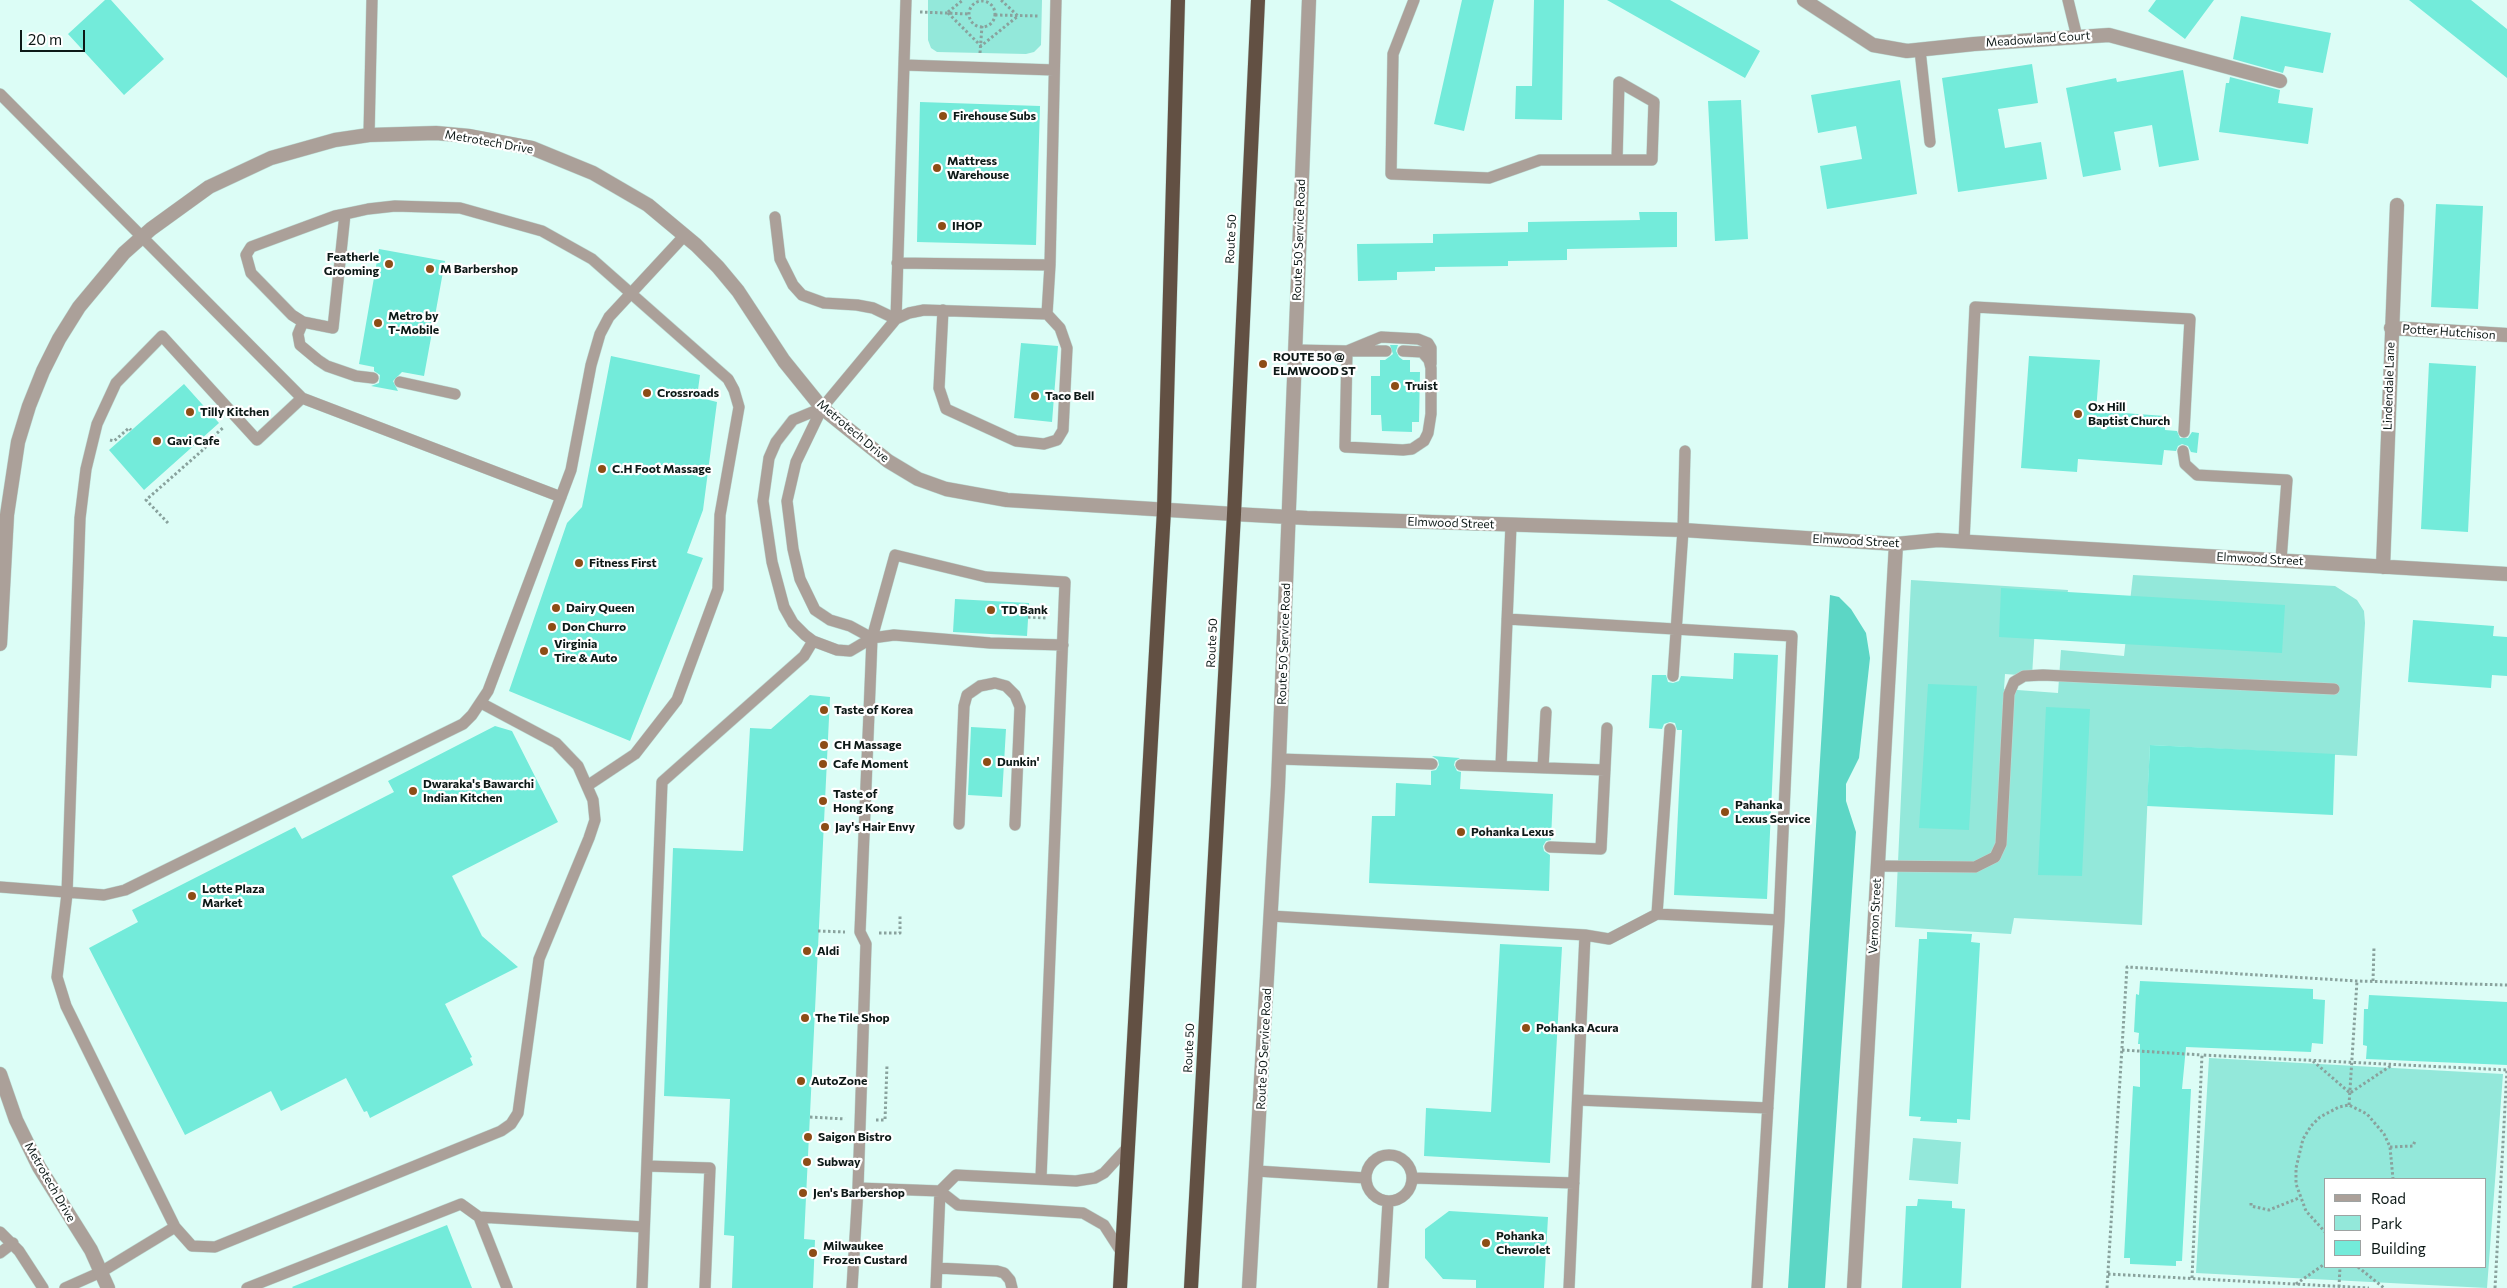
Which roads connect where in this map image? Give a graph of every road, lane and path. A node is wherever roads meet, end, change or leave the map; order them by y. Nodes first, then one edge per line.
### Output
1 (372, 0) edge
2 (906, 0) edge
3 (963, 0) edge
4 (1001, 0) edge
5 (1056, 0) edge
6 (1178, 0) edge
7 (1258, 0) edge
8 (1309, 0) edge
9 (1414, 0) edge
10 (1804, 0) edge
11 (2068, 0) edge
12 (982, 1) edge
13 (928, 12) dead end
14 (948, 13) junction
15 (969, 14) junction
16 (995, 14) junction
17 (1018, 16) junction
18 (1055, 16) junction
19 (982, 26) junction
20 (2077, 37) junction
21 (981, 46) junction
22 (1920, 50) junction
23 (904, 65) junction
24 (1054, 70) junction
25 (2280, 81) dead end
26 (0, 94) edge
27 (369, 135) junction
28 (1930, 142) dead end
29 (1617, 160) junction
30 (2396, 205) dead end
31 (344, 214) junction
32 (775, 217) dead end
33 (685, 235) junction
34 (143, 236) junction
35 (897, 263) junction
36 (1050, 265) junction
37 (632, 292) junction
38 (943, 310) junction
39 (1047, 314) junction
40 (896, 319) junction
41 (303, 322) junction
42 (2391, 328) junction
43 (2507, 335) edge
44 (1295, 350) junction
45 (1347, 351) junction
46 (1386, 351) dead end
47 (1403, 351) dead end
48 (1431, 368) junction
49 (373, 378) dead end
50 (400, 382) dead end
51 (455, 394) dead end
52 (302, 398) junction
53 (822, 408) junction
54 (236, 417) junction
55 (2184, 432) dead end
56 (1685, 451) dead end
57 (2183, 451) dead end
58 (561, 497) junction
59 (1164, 510) junction
60 (1234, 514) junction
61 (1288, 518) junction
62 (168, 524) dead end
63 (1511, 525) junction
64 (1683, 530) junction
65 (1964, 542) junction
66 (1896, 544) junction
67 (2281, 560) junction
68 (2, 564) edge
69 (2383, 567) junction
70 (2507, 574) edge
71 (1508, 619) junction
72 (1676, 630) junction
73 (872, 638) junction
74 (814, 641) junction
75 (0, 644) edge
76 (1063, 645) junction
77 (1673, 676) dead end
78 (2334, 689) dead end
79 (481, 703) junction
80 (1546, 712) dead end
81 (1607, 728) dead end
82 (1670, 729) dead end
83 (1279, 759) junction
84 (1432, 764) dead end
85 (1461, 765) dead end
86 (1501, 766) junction
87 (1543, 768) junction
88 (1605, 770) junction
89 (587, 786) junction
90 (959, 824) dead end
91 (1015, 825) dead end
92 (1550, 847) dead end
93 (1878, 866) junction
94 (0, 887) edge
95 (67, 894) junction
96 (1657, 914) junction
97 (1271, 916) junction
98 (1779, 920) junction
99 (1585, 935) junction
100 (2374, 947) dead end
101 (2357, 980) junction
102 (2373, 981) junction
103 (2507, 986) edge
104 (2122, 1050) junction
105 (2202, 1055) junction
106 (2313, 1061) junction
107 (2352, 1063) junction
108 (2392, 1065) junction
109 (2507, 1070) edge
110 (0, 1074) edge
111 (2350, 1093) junction
112 (1578, 1100) junction
113 (2349, 1105) junction
114 (1768, 1108) junction
115 (2415, 1141) dead end
116 (1128, 1147) junction
117 (2390, 1147) junction
118 (647, 1166) junction
119 (1257, 1171) junction
120 (1041, 1178) junction
121 (1366, 1178) junction
122 (1413, 1178) junction
123 (2393, 1178) edge
124 (1574, 1184) junction
125 (858, 1188) junction
126 (940, 1191) junction
127 (2299, 1198) junction
128 (1388, 1202) junction
129 (2251, 1203) dead end
130 (479, 1217) junction
131 (175, 1227) junction
132 (644, 1227) junction
133 (2324, 1231) edge
134 (0, 1232) edge
135 (13, 1244) junction
136 (0, 1253) edge
137 (1122, 1253) junction
138 (2324, 1264) edge
139 (937, 1268) junction
140 (2340, 1268) edge
141 (2359, 1268) edge
142 (101, 1272) junction
143 (2108, 1274) junction
144 (2192, 1278) junction
145 (2296, 1284) junction
146 (2339, 1287) edge
147 (43, 1288) edge
148 (66, 1288) edge
149 (108, 1288) edge
150 (248, 1288) edge
151 (508, 1288) edge
152 (642, 1288) edge
153 (705, 1288) edge
154 (852, 1288) edge
155 (936, 1288) edge
156 (1012, 1288) edge
157 (1120, 1288) edge
158 (1191, 1288) edge
159 (1249, 1288) edge
160 (1383, 1288) edge
161 (1569, 1288) edge
162 (1757, 1288) edge
163 (1854, 1288) edge
164 (2107, 1288) edge
165 (2369, 1288) edge
166 (2384, 1288) edge
167 (2494, 1288) edge

1 - 27 lane
2 - 23 lane
3 - 14 path
4 - 17 path
5 - 18 lane
6 - 59 highway
7 - 60 highway, Route 50
8 - 44 street, Route 50 Service Road
9 - 29 lane
10 - 22 street, Meadowland Court
11 - 20 lane
12 - 15 path
12 - 16 path
13 - 14 path
14 - 15 path
14 - 21 path
15 - 19 path
16 - 17 path
16 - 19 path
17 - 18 path
17 - 21 path
18 - 24 lane
19 - 21 path
20 - 22 street, Meadowland Court
20 - 25 street, Meadowland Court
22 - 28 lane
23 - 24 lane
23 - 35 lane
24 - 36 lane
26 - 34 lane
27 - 33 street, Metrotech Drive
27 - 34 street, Metrotech Drive
29 - 29 lane
30 - 42 street, Lindendale Lane
31 - 37 lane
31 - 41 lane
31 - 41 lane
32 - 40 lane
33 - 37 lane
33 - 53 street, Metrotech Drive
34 - 52 lane
34 - 68 street, Metrotech Drive
35 - 36 lane
35 - 40 lane
36 - 39 lane
37 - 58 lane
37 - 89 lane
38 - 39 lane
38 - 39 lane
38 - 40 lane
40 - 53 lane
41 - 49 lane
42 - 43 street, Potter Hutchison
42 - 69 street, Lindendale Lane
44 - 45 lane
44 - 61 street, Route 50 Service Road
45 - 46 lane
45 - 48 lane
45 - 48 lane
47 - 48 lane
50 - 51 lane
52 - 54 lane
52 - 58 lane
53 - 59 street, Metrotech Drive
53 - 73 lane
53 - 74 lane
54 - 62 path
54 - 95 lane
55 - 65 lane
56 - 64 lane
57 - 67 lane
58 - 79 lane
59 - 60 street, Metrotech Drive
59 - 116 highway
60 - 61 street, Elmwood Street
60 - 158 highway, Route 50
61 - 63 street, Elmwood Street
61 - 83 street, Route 50 Service Road
63 - 64 street, Elmwood Street
63 - 71 lane
64 - 66 street, Elmwood Street
64 - 72 lane
65 - 66 street, Elmwood Street
65 - 67 street, Elmwood Street
66 - 93 street, Vernon Street
67 - 69 street, Elmwood Street
68 - 75 street, Metrotech Drive
69 - 70 street, Elmwood Street
71 - 72 lane
71 - 86 lane
72 - 77 lane
72 - 98 lane
73 - 74 lane
73 - 76 lane
73 - 76 lane
73 - 125 lane
74 - 118 lane
76 - 120 lane
78 - 93 lane
79 - 89 lane
79 - 95 lane
80 - 87 lane
81 - 88 lane
82 - 96 lane
83 - 84 lane
83 - 97 street, Route 50 Service Road
85 - 86 lane
86 - 87 lane
87 - 88 lane
88 - 92 lane
89 - 131 lane
90 - 91 lane
93 - 163 street, Vernon Street
94 - 95 lane
95 - 131 lane
96 - 98 lane
96 - 99 lane
97 - 99 lane
97 - 119 street, Route 50 Service Road
98 - 114 lane
99 - 112 lane
100 - 102 path
101 - 102 path
101 - 104 path
101 - 107 path
102 - 103 path
104 - 105 path
104 - 143 path
105 - 106 path
105 - 144 path
106 - 107 path
106 - 111 path
107 - 108 path
107 - 111 path
108 - 109 path
108 - 111 path
109 - 167 path
110 - 142 street, Metrotech Drive
111 - 113 path
112 - 114 lane
112 - 124 lane
113 - 117 path
113 - 127 path
114 - 162 lane
115 - 117 path
116 - 120 lane
116 - 137 highway
117 - 123 path
118 - 132 lane
118 - 153 lane
119 - 121 lane
119 - 159 street, Route 50 Service Road
120 - 126 lane
121 - 122 lane
121 - 128 lane
122 - 124 lane
122 - 128 lane
124 - 161 lane
125 - 126 lane
125 - 154 lane
126 - 137 lane
126 - 139 lane
127 - 129 path
127 - 133 path
128 - 160 lane
130 - 132 lane
130 - 150 lane
130 - 151 lane
131 - 142 lane
132 - 152 lane
134 - 135 lane
135 - 136 lane
135 - 147 lane
137 - 157 highway
138 - 145 path
139 - 155 lane
139 - 156 lane
140 - 146 path
141 - 166 path
142 - 148 lane
142 - 149 street, Metrotech Drive
143 - 144 path
143 - 164 path
144 - 145 path
145 - 146 path
146 - 165 path

